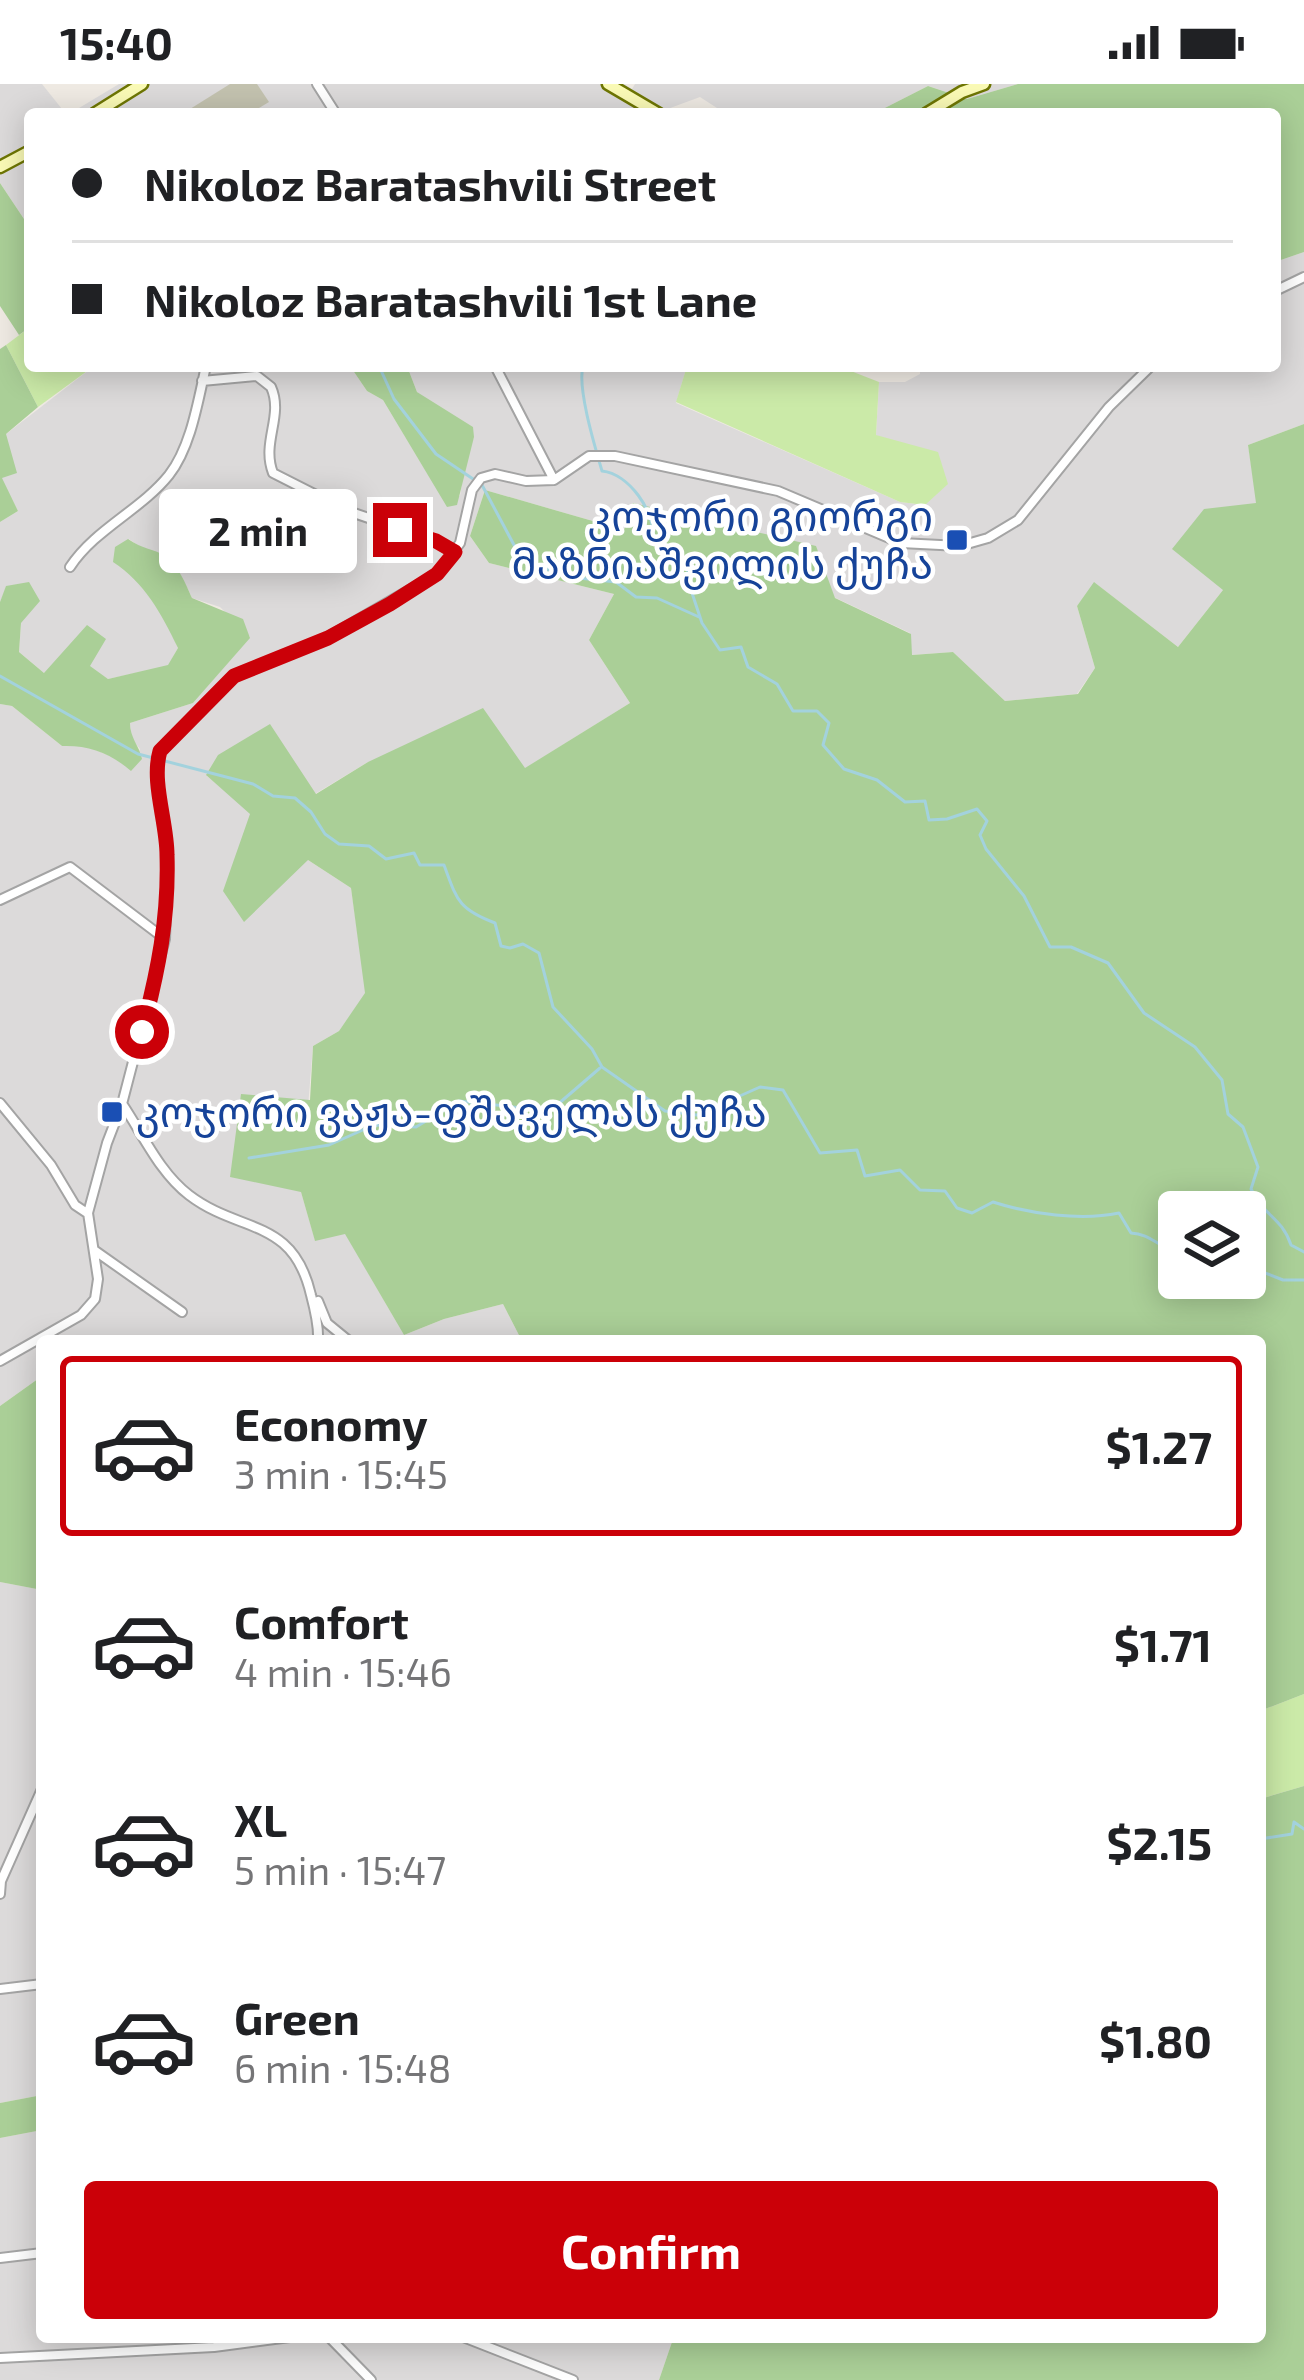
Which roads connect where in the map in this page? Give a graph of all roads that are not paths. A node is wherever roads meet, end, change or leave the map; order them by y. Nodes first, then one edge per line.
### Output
1 (142, 84) edge
2 (608, 84) edge
3 (984, 84) edge
4 (104, 108) edge
5 (649, 108) edge
6 (936, 108) edge
7 (204, 372) edge
8 (498, 372) edge
9 (1145, 372) edge
10 (202, 381) junction
11 (554, 480) junction
12 (455, 552) junction
13 (70, 567) dead end
14 (0, 899) edge
15 (165, 938) junction
16 (0, 1103) edge
17 (122, 1104) junction
18 (88, 1213) junction
19 (93, 1249) junction
20 (308, 1283) junction
21 (182, 1312) dead end
22 (45, 1335) edge
23 (317, 1335) edge
24 (342, 1335) edge
25 (36, 1340) edge
26 (0, 1360) edge
27 (36, 1802) edge
28 (1, 1881) edge
29 (0, 1894) edge
30 (0, 1978) edge
31 (36, 1985) edge
32 (0, 1989) edge
33 (36, 2254) edge
34 (0, 2258) edge
35 (244, 2343) edge
36 (335, 2343) edge
37 (479, 2343) edge
38 (0, 2358) edge
39 (371, 2380) edge
40 (573, 2380) edge

1 - 4 main road
2 - 5 main road
3 - 6 main road
7 - 10 street
8 - 11 street
9 - 11 street
10 - 12 street
10 - 13 street
11 - 12 street
12 - 15 street
14 - 15 street
15 - 17 street
16 - 18 street
17 - 18 street
17 - 20 street
18 - 19 street
19 - 21 street
19 - 22 street
20 - 23 street
20 - 24 street
25 - 26 street
27 - 28 street
28 - 29 street
30 - 32 street
31 - 32 street
33 - 34 street
35 - 38 street
36 - 39 street
37 - 40 street

